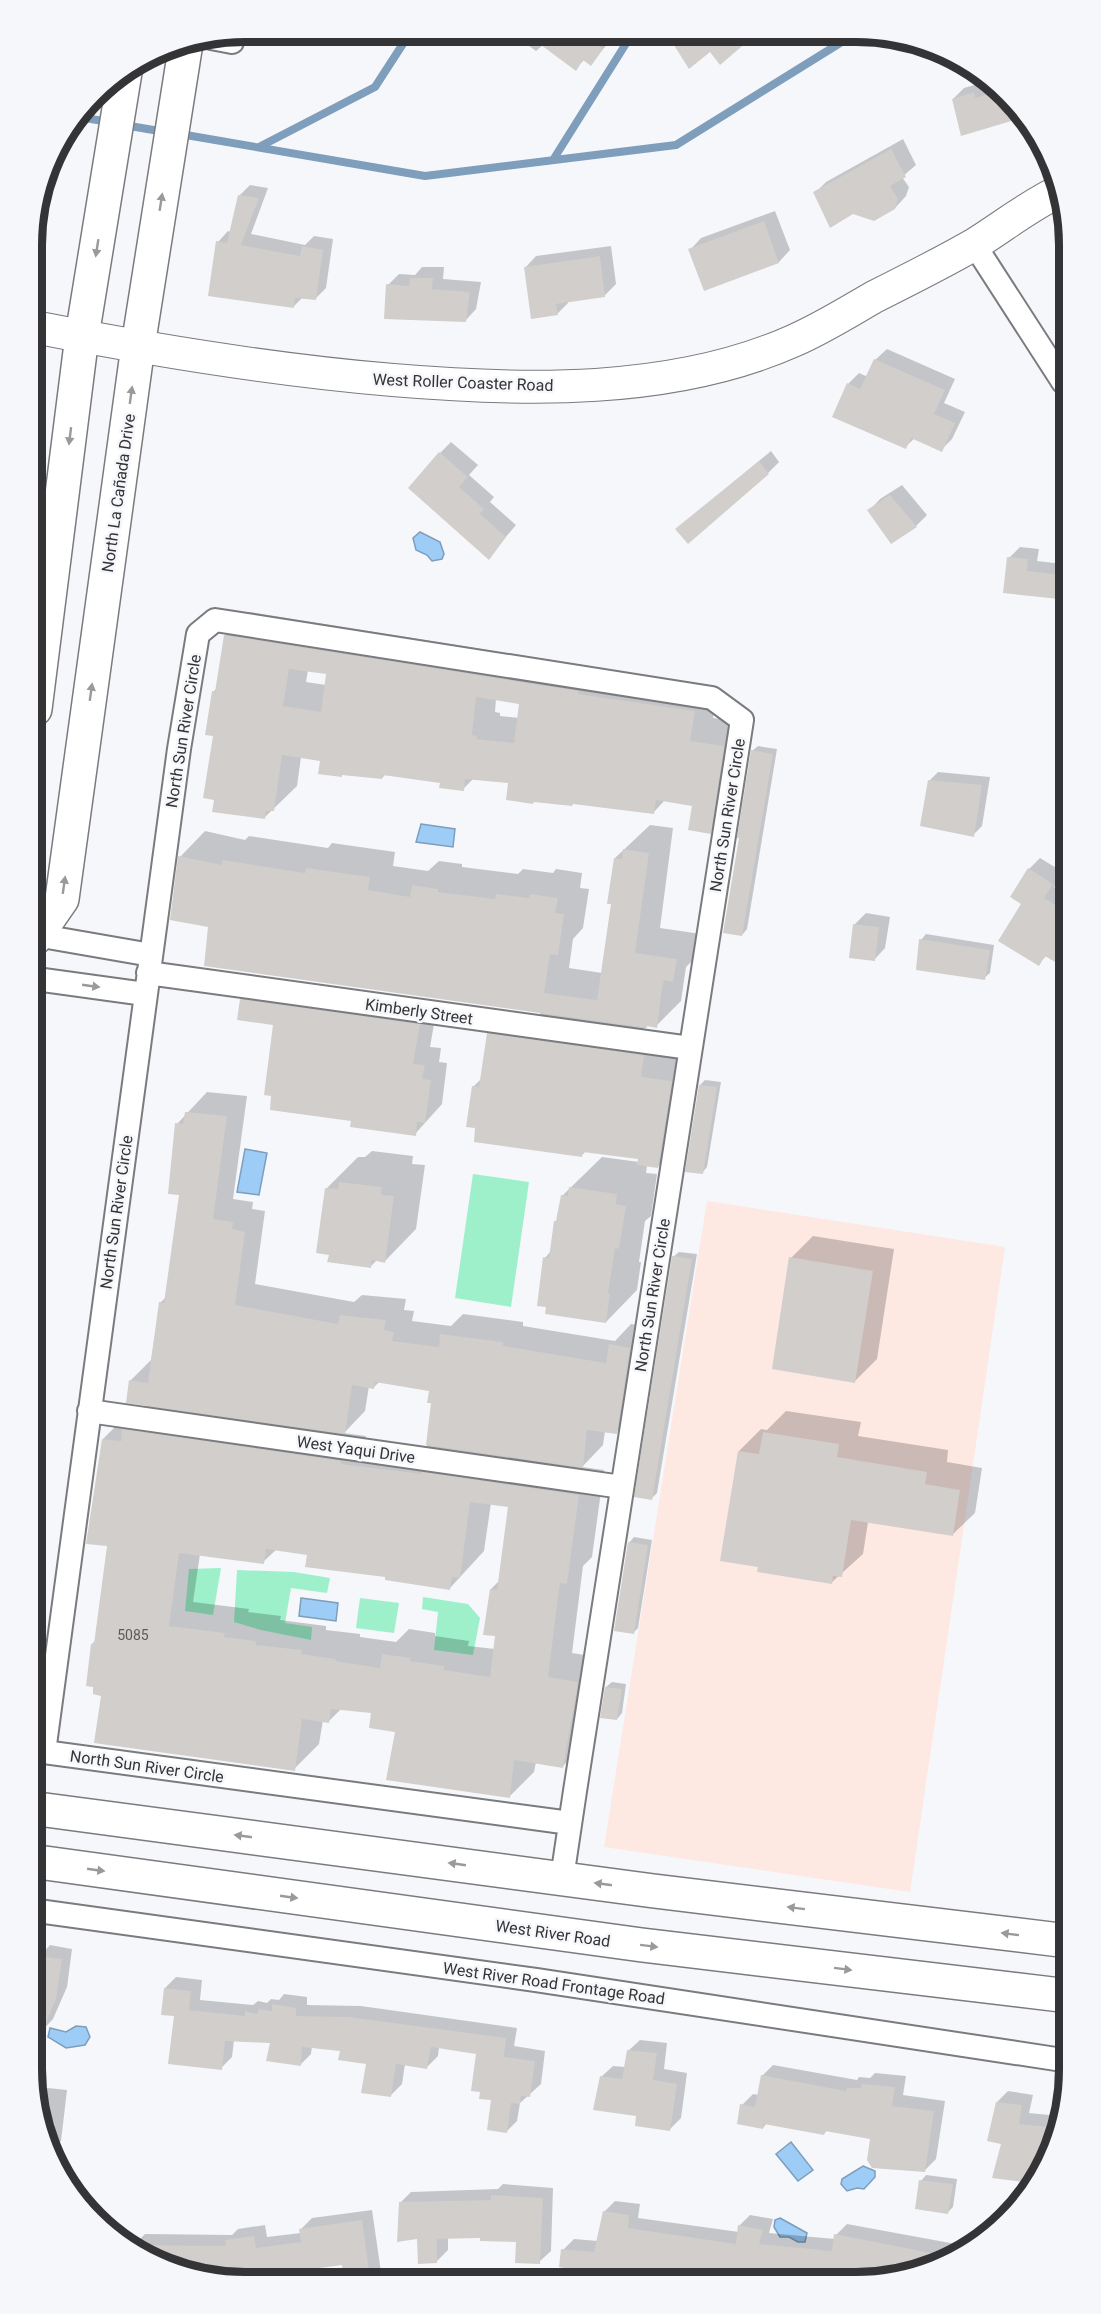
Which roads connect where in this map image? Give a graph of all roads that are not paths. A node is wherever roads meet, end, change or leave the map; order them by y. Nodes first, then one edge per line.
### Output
1 (185, 52) edge
2 (124, 82) edge
3 (1052, 194) edge
4 (974, 244) junction
5 (42, 328) edge
6 (82, 336) junction
7 (138, 346) junction
8 (1059, 376) edge
9 (42, 653) edge
10 (42, 927) edge
11 (42, 938) edge
12 (148, 974) junction
13 (42, 979) edge
14 (690, 1048) junction
15 (89, 1411) junction
16 (622, 1487) junction
17 (42, 1810) edge
18 (570, 1823) junction
19 (42, 1863) edge
20 (562, 1878) junction
21 (42, 1912) edge
22 (1059, 1940) edge
23 (1059, 1995) edge
24 (1059, 2059) edge

7 -> 1 main road, North La Cañada Drive
2 -> 6 main road
3 - 4 street, West Roller Coaster Road
4 - 7 street, West Roller Coaster Road
4 - 8 street
5 - 6 street, West Roller Coaster Road
6 - 7 street, West Roller Coaster Road
6 -> 9 main road
10 -> 7 main road, North La Cañada Drive
11 - 12 street, Kimberly Street
13 -> 12 street, Kimberly Street
12 - 14 street, Kimberly Street
12 - 14 street, North Sun River Circle
12 - 15 street, North Sun River Circle
14 - 16 street, North Sun River Circle
15 - 16 street, West Yaqui Drive
15 - 18 street, North Sun River Circle
16 - 18 street, North Sun River Circle
20 -> 17 main road
18 - 20 street, North Sun River Circle
19 -> 23 main road, West River Road
22 -> 20 main road
21 - 24 street, West River Road Frontage Road

